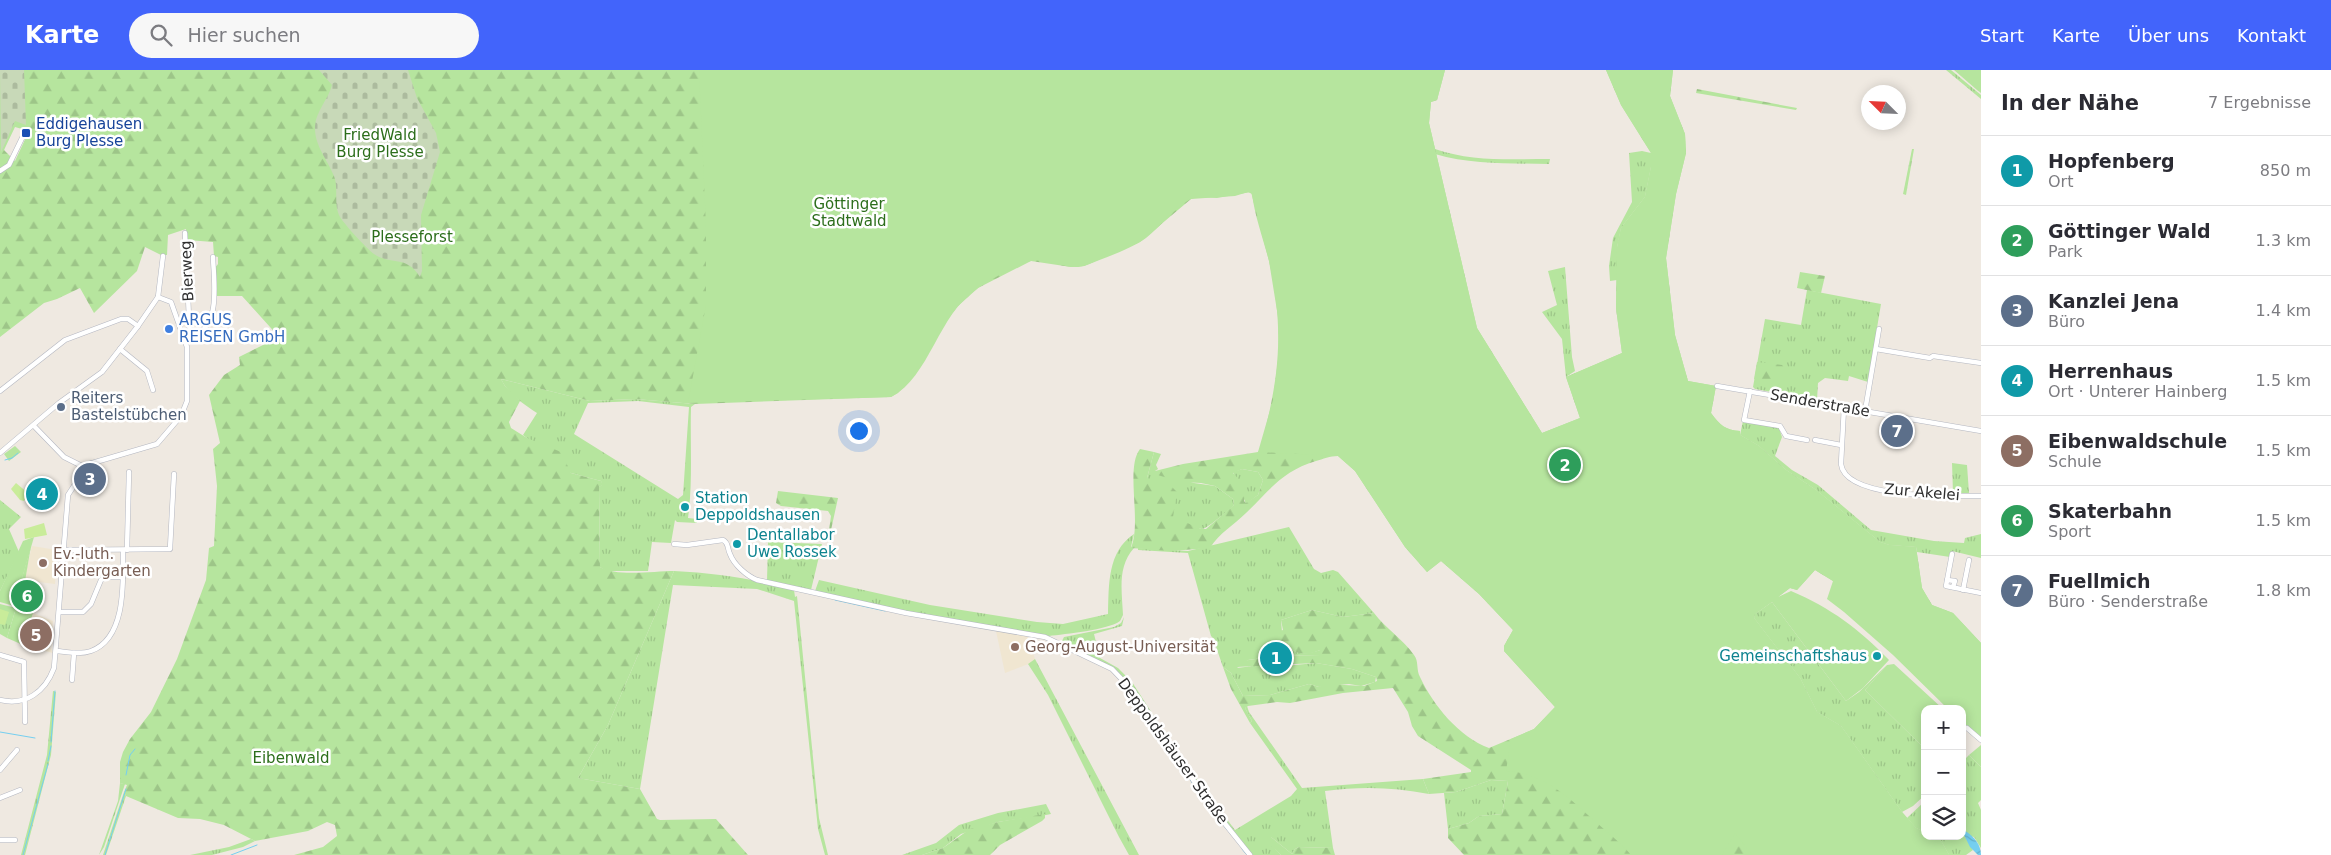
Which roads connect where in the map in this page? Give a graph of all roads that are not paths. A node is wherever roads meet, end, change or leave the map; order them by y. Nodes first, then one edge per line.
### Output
1 (25, 132) dead end
2 (0, 171) edge
3 (185, 232) dead end
4 (163, 256) dead end
5 (213, 257) dead end
6 (158, 297) junction
7 (138, 326) junction
8 (1879, 329) dead end
9 (188, 340) junction
10 (120, 349) junction
11 (1876, 349) junction
12 (1981, 362) edge
13 (1717, 386) dead end
14 (153, 390) dead end
15 (0, 391) edge
16 (1750, 391) junction
17 (1844, 407) junction
18 (1865, 411) junction
19 (34, 426) junction
20 (1981, 431) edge
21 (1807, 440) dead end
22 (1815, 440) dead end
23 (1841, 445) junction
24 (0, 453) edge
25 (84, 466) junction
26 (129, 472) dead end
27 (174, 474) dead end
28 (1981, 496) edge
29 (674, 544) dead end
30 (63, 550) junction
31 (125, 550) junction
32 (1952, 554) dead end
33 (1969, 560) dead end
34 (123, 577) junction
35 (1963, 590) junction
36 (1981, 593) edge
37 (59, 612) junction
38 (56, 651) junction
39 (74, 653) junction
40 (0, 655) edge
41 (72, 680) dead end
42 (0, 700) edge
43 (24, 700) junction
44 (25, 722) dead end
45 (1966, 728) dead end
46 (1981, 740) edge
47 (17, 750) dead end
48 (0, 770) edge
49 (20, 790) dead end
50 (0, 798) edge
51 (0, 840) edge
52 (14, 840) dead end
53 (1250, 855) edge

1 - 2 street
3 - 9 street, Bierweg
4 - 6 street
5 - 9 street
6 - 7 street
6 - 9 street
7 - 10 street
7 - 15 street
8 - 11 street
9 - 25 street
10 - 14 street
10 - 19 street
11 - 12 street
11 - 18 street
13 - 16 street, Senderstraße
16 - 17 street, Senderstraße
16 - 21 street
17 - 18 street, Senderstraße
17 - 23 street, Zur Akelei
18 - 20 street, Senderstraße
19 - 24 street
19 - 25 street
22 - 23 street
23 - 28 street, Zur Akelei
25 - 30 street
26 - 31 street
27 - 31 street
29 - 53 street, Deppoldshäuser Straße
30 - 31 street
30 - 37 street
31 - 34 street
32 - 35 street
33 - 35 street
34 - 37 street
34 - 39 street
35 - 36 street
37 - 38 street
38 - 39 street
38 - 43 street
39 - 41 street
40 - 43 street
42 - 43 street
43 - 44 street
45 - 46 street
47 - 48 street
49 - 50 street
51 - 52 street

